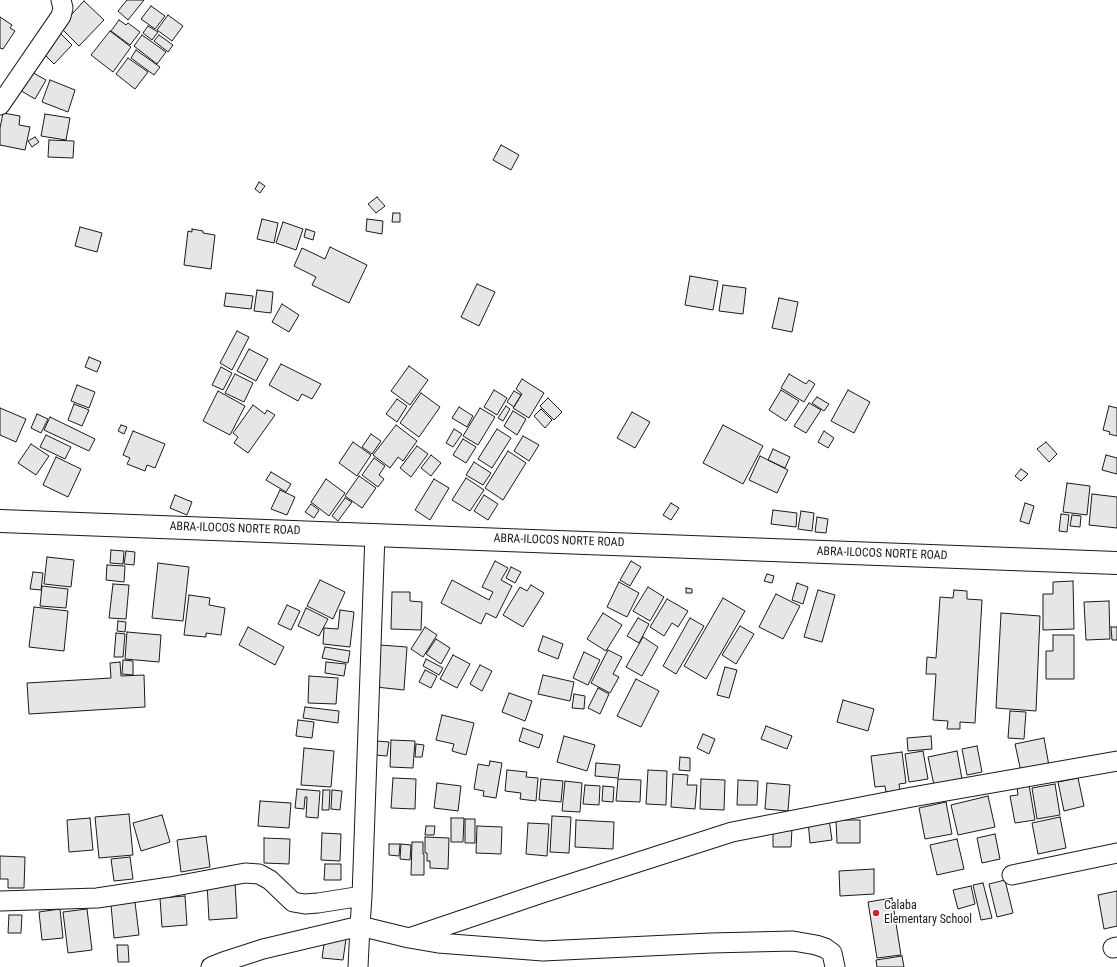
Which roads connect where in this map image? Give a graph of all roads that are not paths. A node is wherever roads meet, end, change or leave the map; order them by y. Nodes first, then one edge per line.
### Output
1 (61, 0) edge
2 (0, 105) edge
3 (0, 521) edge
4 (375, 534) junction
5 (1117, 563) edge
6 (1117, 761) edge
7 (1117, 853) edge
8 (1012, 875) dead end
9 (362, 896) junction
10 (0, 901) edge
11 (360, 926) junction
12 (409, 938) junction
13 (211, 967) edge
14 (358, 967) edge
15 (835, 967) edge

1 - 2 street
3 - 4 main road, ABRA-ILOCOS NORTE ROAD
4 - 5 main road, ABRA-ILOCOS NORTE ROAD
4 - 9 street
6 - 12 street
7 - 8 street
9 - 10 street
9 - 11 street
11 - 12 street
11 - 13 street
11 - 14 street
12 - 15 street

